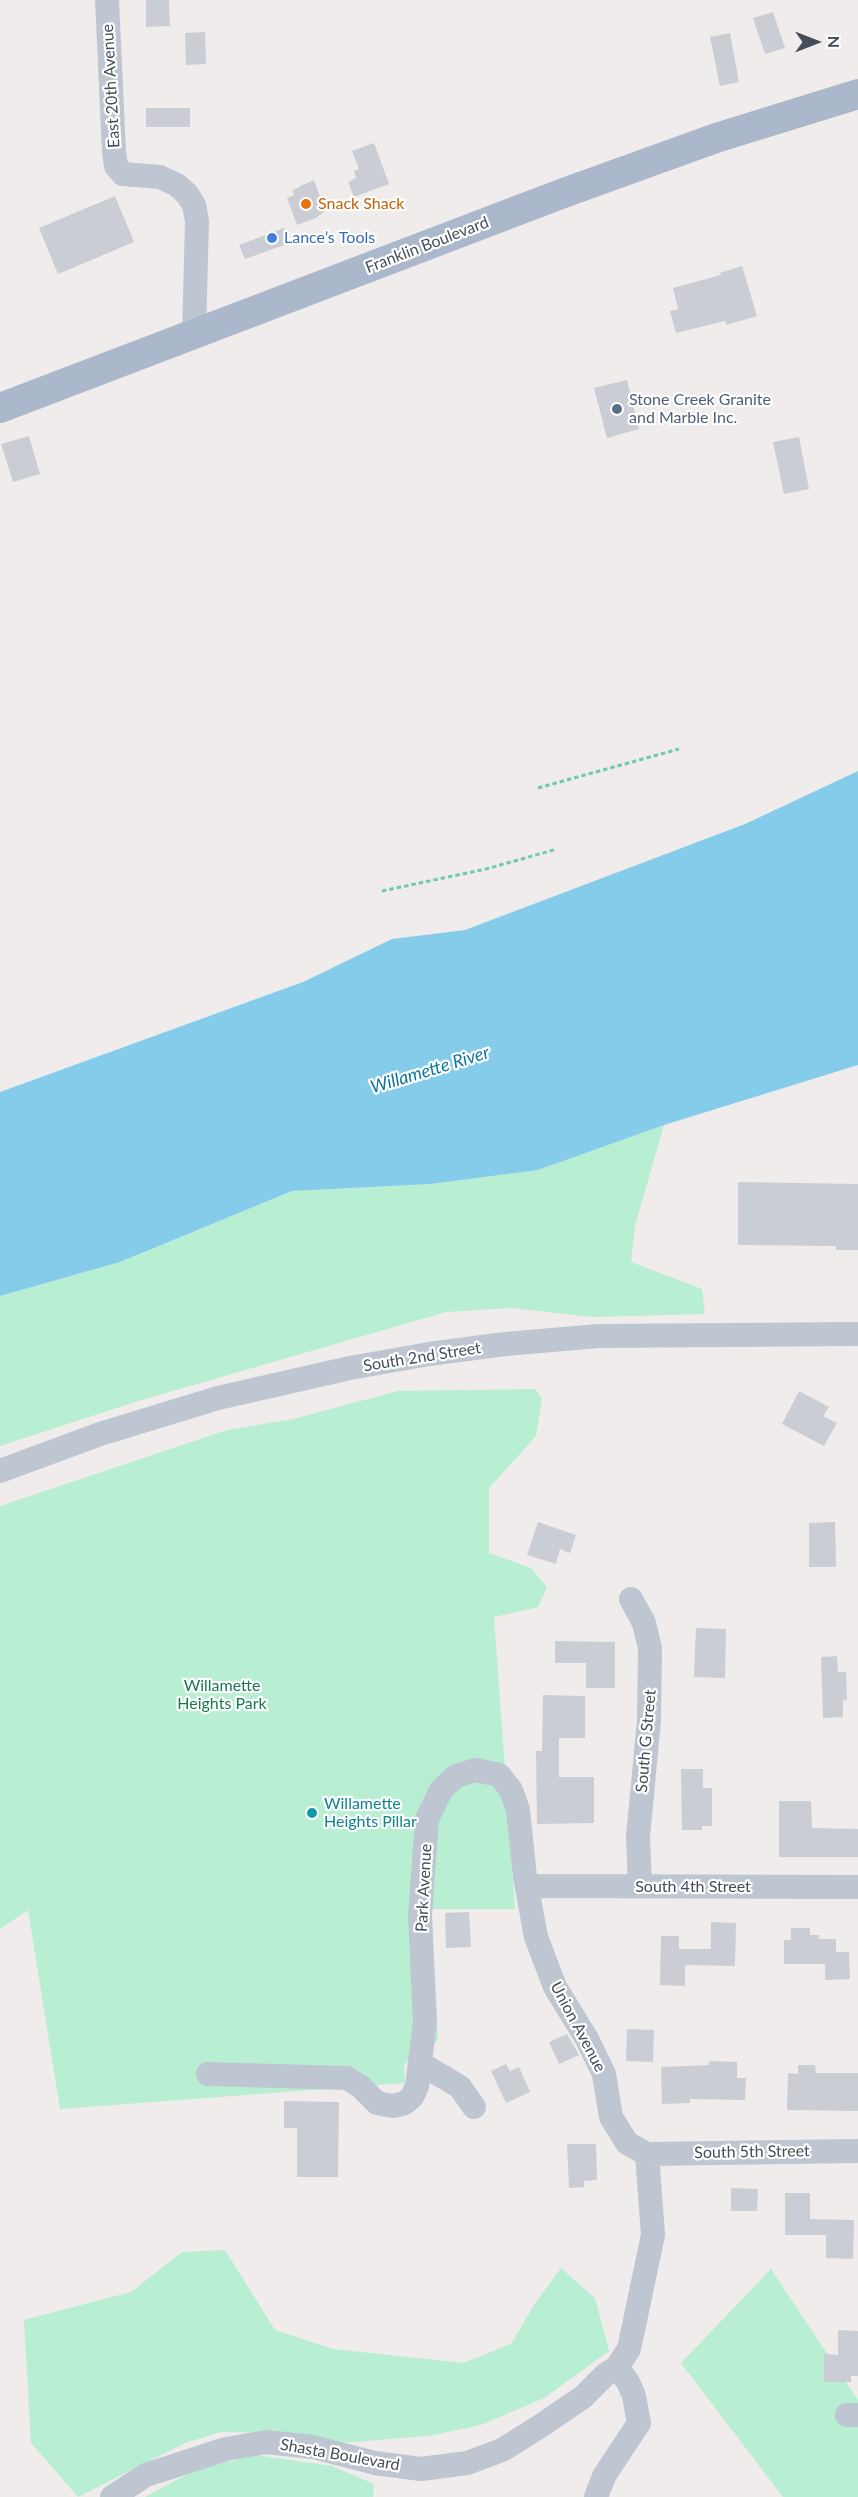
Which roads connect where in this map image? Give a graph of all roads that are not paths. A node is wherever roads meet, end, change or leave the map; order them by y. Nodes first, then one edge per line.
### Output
1 (107, 0) edge
2 (858, 94) edge
3 (194, 333) junction
4 (0, 408) edge
5 (858, 1334) edge
6 (0, 1471) edge
7 (631, 1599) dead end
8 (527, 1886) junction
9 (640, 1886) junction
10 (858, 1887) edge
11 (420, 2063) junction
12 (208, 2074) dead end
13 (474, 2107) dead end
14 (858, 2151) edge
15 (647, 2154) junction
16 (617, 2367) junction
17 (112, 2497) edge
18 (596, 2497) edge

1 - 3 street, East 20th Avenue
2 - 3 main road, Franklin Boulevard
3 - 4 main road, Franklin Boulevard
5 - 6 street, South 2nd Street
7 - 9 street, South G Street
8 - 9 street, South 4th Street
8 - 11 street, Park Avenue
8 - 15 street, Union Avenue
9 - 10 street, South 4th Street
11 - 12 street, Park Avenue
11 - 13 street
14 - 15 street, South 5th Street
15 - 16 street, Shasta Boulevard
16 - 17 street, Shasta Boulevard
16 - 18 street

